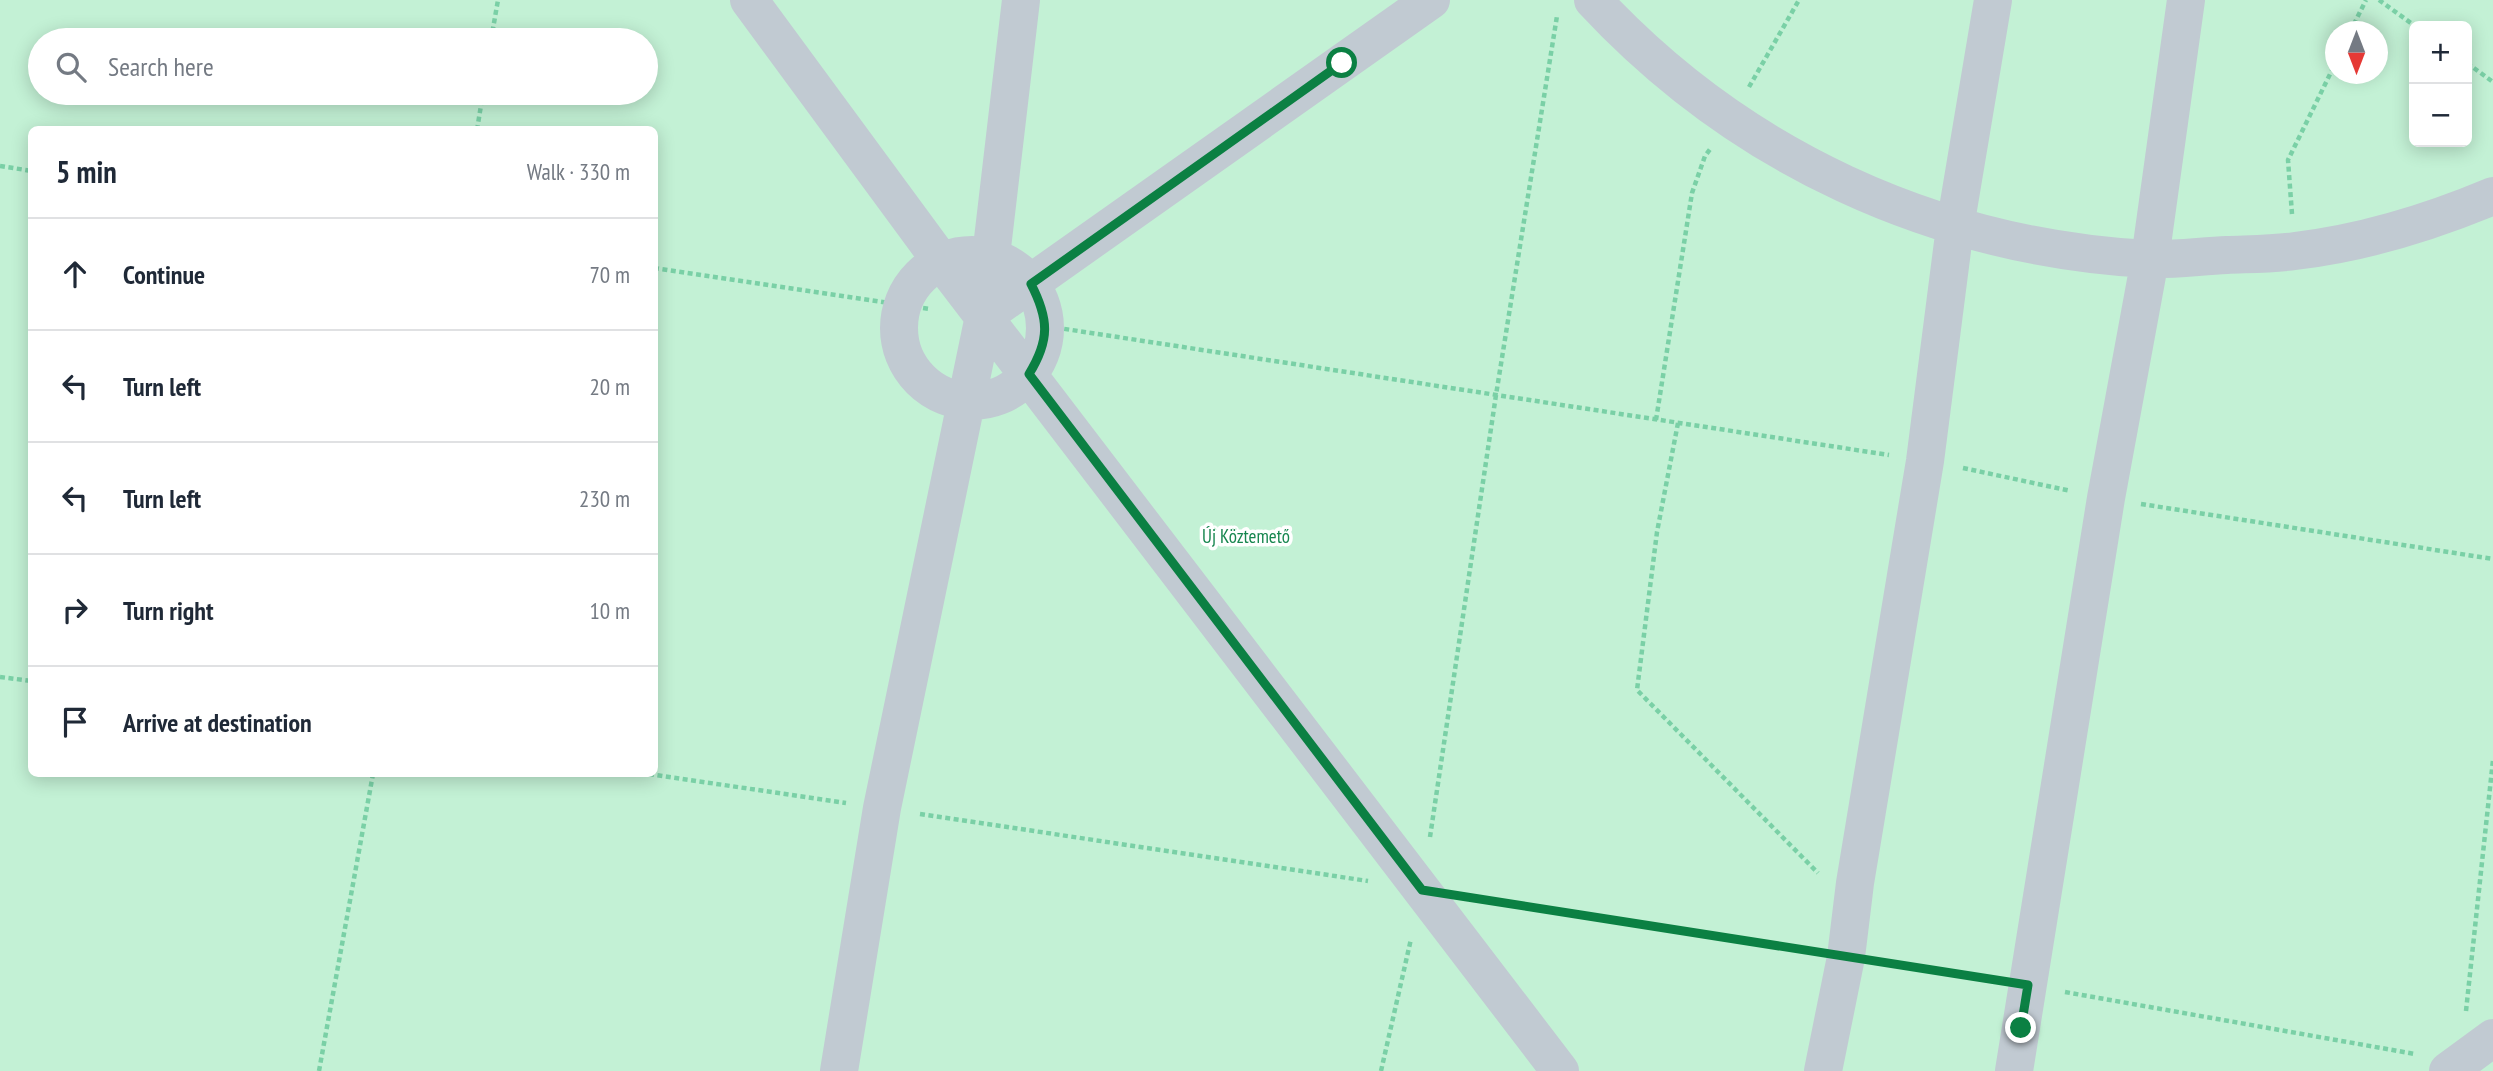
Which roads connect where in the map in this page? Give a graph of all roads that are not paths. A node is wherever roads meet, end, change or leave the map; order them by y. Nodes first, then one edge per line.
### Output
1 (749, 0) edge
2 (1021, 0) edge
3 (1431, 0) edge
4 (1993, 0) edge
5 (2186, 0) edge
6 (1576, 2) edge
7 (2493, 196) edge
8 (1955, 227) junction
9 (992, 257) junction
10 (2150, 259) junction
11 (941, 261) junction
12 (1031, 284) junction
13 (984, 316) junction
14 (1029, 374) junction
15 (966, 401) junction
16 (2493, 1038) edge
17 (2454, 1067) edge
18 (839, 1071) edge
19 (1560, 1071) edge
20 (1823, 1071) edge
21 (2014, 1071) edge

1 - 11 lane
2 - 9 lane
3 - 12 lane
4 - 8 lane
5 - 10 lane
6 - 8 lane
7 - 10 lane
8 - 10 lane
8 - 20 lane
9 - 11 lane
9 - 12 lane
9 - 13 lane
10 - 21 lane
11 - 13 lane
11 - 15 lane
12 - 13 lane
12 - 14 lane
13 - 14 lane
13 - 15 lane
14 - 15 lane
14 - 19 lane
15 - 18 lane
16 - 17 lane

